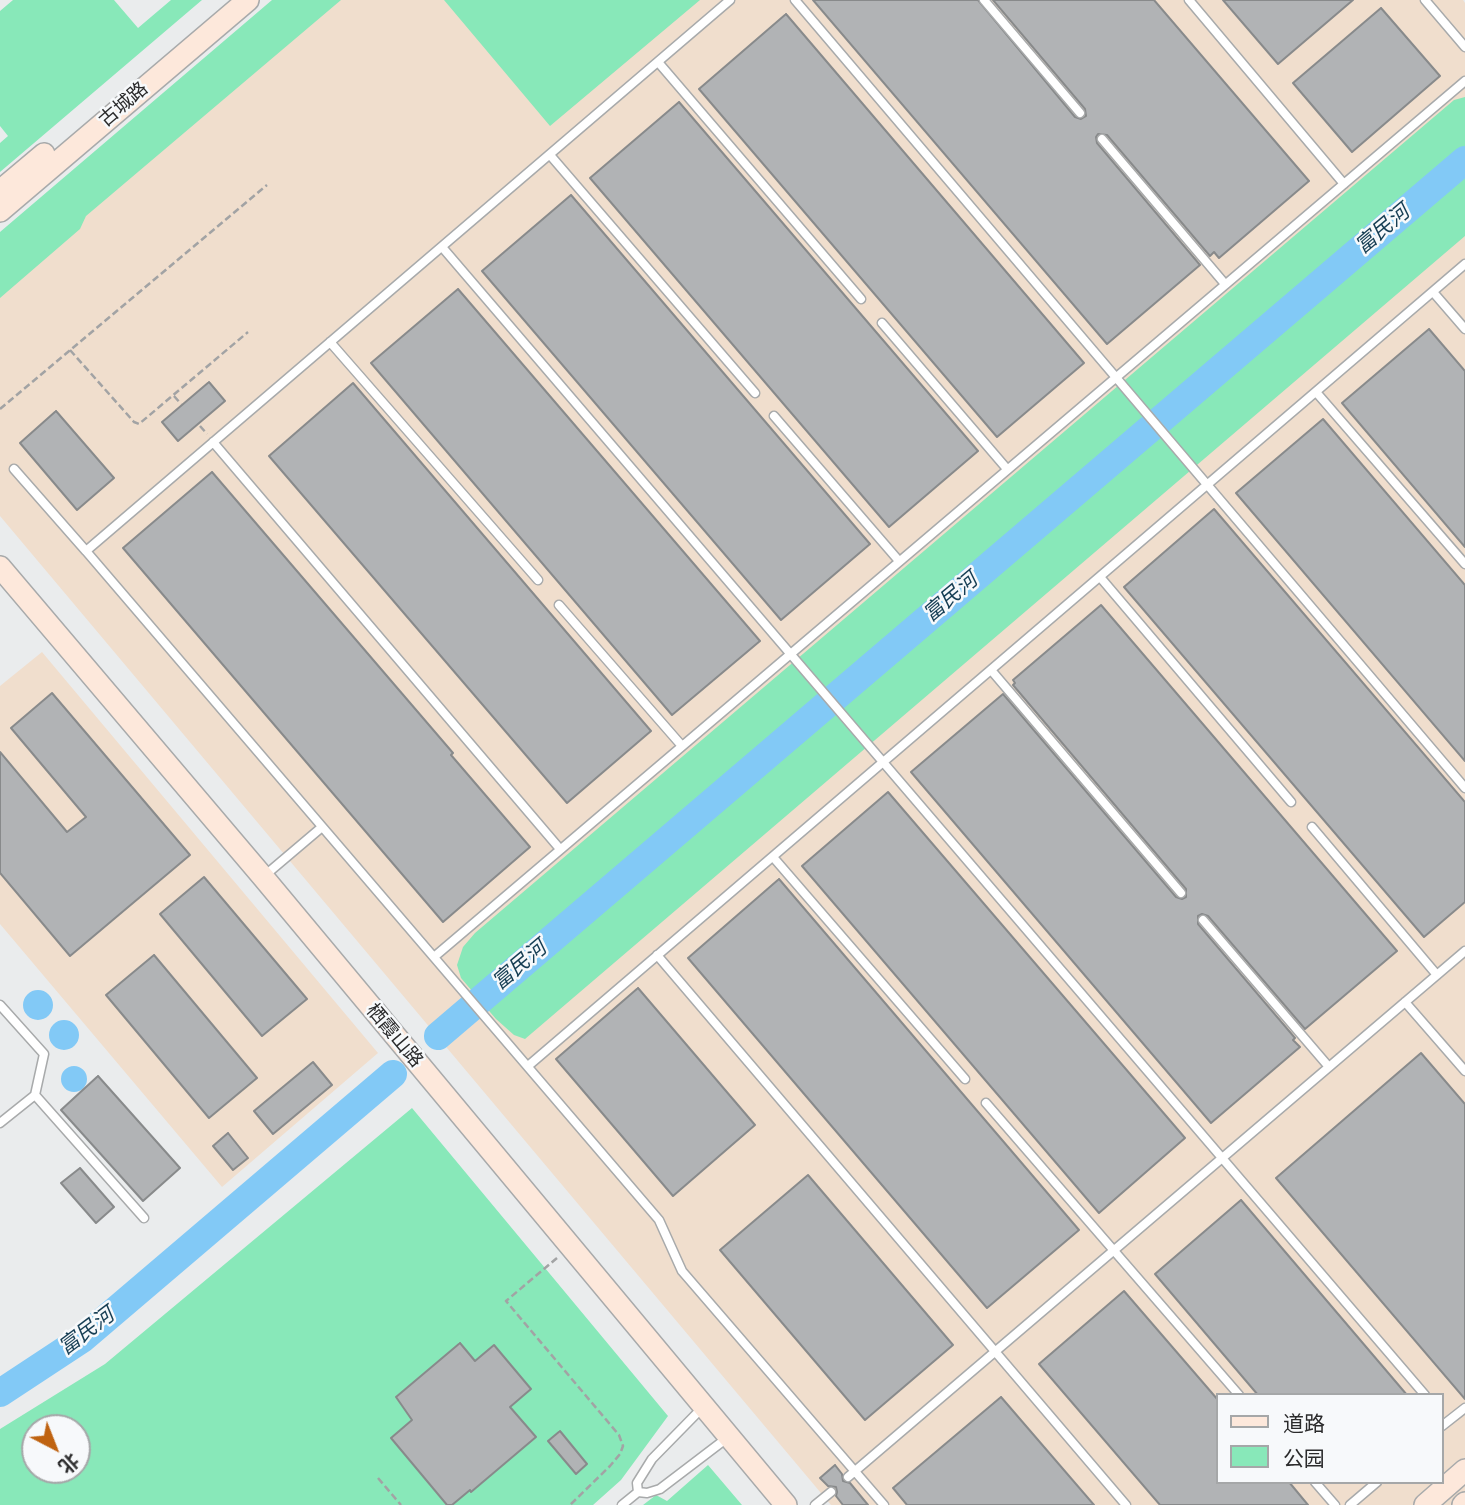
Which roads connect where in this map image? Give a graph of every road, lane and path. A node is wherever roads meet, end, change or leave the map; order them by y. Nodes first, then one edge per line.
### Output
1 (228, 0) edge
2 (248, 0) edge
3 (730, 0) edge
4 (795, 0) edge
5 (984, 0) edge
6 (1189, 0) edge
7 (1425, 0) edge
8 (1465, 47) edge
9 (657, 62) junction
10 (1465, 81) edge
11 (1080, 113) dead end
12 (1102, 139) dead end
13 (550, 155) junction
14 (1343, 184) junction
15 (267, 185) dead end
16 (0, 191) edge
17 (0, 211) edge
18 (442, 247) junction
19 (1465, 264) edge
20 (1225, 284) junction
21 (1433, 292) junction
22 (861, 299) dead end
23 (882, 323) dead end
24 (1465, 329) edge
25 (248, 332) dead end
26 (330, 342) junction
27 (70, 350) junction
28 (1116, 377) junction
29 (1316, 392) junction
30 (755, 393) dead end
31 (173, 396) junction
32 (181, 404) dead end
33 (0, 409) edge
34 (774, 415) dead end
35 (214, 442) junction
36 (14, 469) dead end
37 (1007, 469) junction
38 (1207, 485) junction
39 (86, 551) junction
40 (899, 561) junction
41 (1465, 564) edge
42 (0, 568) edge
43 (1100, 577) junction
44 (538, 580) dead end
45 (559, 605) dead end
46 (790, 654) junction
47 (991, 670) junction
48 (682, 746) junction
49 (883, 762) junction
50 (1465, 788) edge
51 (1291, 802) dead end
52 (322, 827) junction
53 (1312, 827) dead end
54 (560, 849) junction
55 (773, 857) junction
56 (263, 877) junction
57 (1181, 893) dead end
58 (1203, 920) dead end
59 (1465, 951) edge
60 (657, 956) junction
61 (434, 957) junction
62 (1437, 975) junction
63 (1405, 1002) junction
64 (0, 1004) edge
65 (528, 1066) junction
66 (1329, 1067) junction
67 (1465, 1071) edge
68 (965, 1079) dead end
69 (35, 1095) junction
70 (986, 1103) dead end
71 (0, 1124) edge
72 (1222, 1158) junction
73 (144, 1218) dead end
74 (570, 1247) junction
75 (1113, 1251) junction
76 (995, 1352) junction
77 (1236, 1393) edge
78 (1423, 1393) edge
79 (703, 1407) junction
80 (1465, 1408) edge
81 (1444, 1421) edge
82 (728, 1437) junction
83 (1465, 1470) edge
84 (852, 1474) junction
85 (378, 1478) dead end
86 (1317, 1484) edge
87 (1375, 1484) edge
88 (638, 1492) junction
89 (831, 1492) dead end
90 (401, 1505) edge
91 (570, 1505) edge
92 (622, 1505) edge
93 (786, 1505) edge
94 (816, 1505) edge
95 (884, 1505) edge
96 (1126, 1505) edge
97 (1335, 1505) edge
98 (1350, 1505) edge
99 (1425, 1505) edge

1 - 16 street, 古城路
2 - 17 street, 古城路
3 - 9 lane
4 - 28 lane
5 - 11 lane
6 - 14 lane
7 - 8 lane
9 - 13 lane
9 - 22 lane
10 - 14 lane
12 - 20 lane
13 - 18 lane
13 - 30 lane
14 - 20 lane
15 - 27 path
18 - 26 lane
18 - 46 lane
19 - 21 lane
20 - 28 lane
21 - 24 lane
21 - 29 lane
23 - 37 lane
25 - 31 path
26 - 35 lane
26 - 44 lane
27 - 31 path
27 - 33 path
28 - 37 lane
28 - 38 lane
29 - 38 lane
29 - 41 lane
31 - 32 path
34 - 40 lane
35 - 39 lane
35 - 54 lane
36 - 39 lane
37 - 40 lane
38 - 43 lane
38 - 50 lane
39 - 52 lane
40 - 46 lane
42 - 56 street, 栖霞山路
43 - 47 lane
43 - 51 lane
45 - 48 lane
46 - 48 lane
46 - 49 lane
47 - 49 lane
47 - 57 lane
48 - 54 lane
49 - 55 lane
49 - 72 lane
52 - 56 lane
52 - 61 lane
53 - 62 lane
54 - 61 lane
55 - 60 lane
55 - 68 lane
56 - 74 street, 栖霞山路
58 - 66 lane
59 - 62 lane
60 - 65 lane
60 - 76 lane
61 - 65 lane
62 - 63 lane
63 - 66 lane
63 - 67 lane
64 - 69 lane
65 - 84 lane
66 - 72 lane
69 - 71 lane
69 - 73 lane
70 - 75 lane
72 - 75 lane
72 - 78 lane
74 - 79 street, 栖霞山路
74 - 91 path
75 - 76 lane
75 - 77 lane
76 - 84 lane
76 - 96 lane
79 - 82 street, 栖霞山路
79 - 88 lane
80 - 81 lane
82 - 88 lane
82 - 93 street, 栖霞山路
83 - 99 street
84 - 95 lane
85 - 90 path
86 - 97 lane
87 - 98 lane
88 - 92 lane
89 - 94 lane

